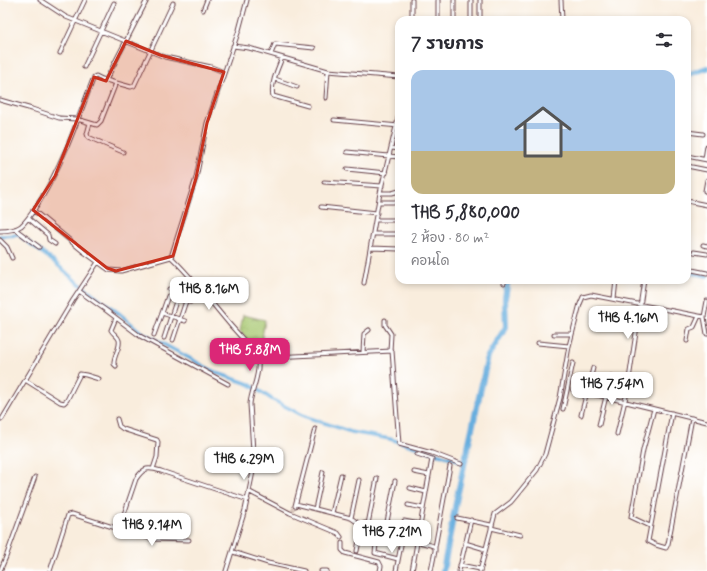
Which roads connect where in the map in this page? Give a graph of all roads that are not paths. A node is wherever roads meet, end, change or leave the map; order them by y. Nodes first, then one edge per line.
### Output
1 (40, 0) edge
2 (85, 0) edge
3 (147, 0) edge
4 (206, 0) edge
5 (247, 0) edge
6 (412, 0) edge
7 (438, 0) edge
8 (454, 0) edge
9 (471, 0) edge
10 (480, 0) edge
11 (562, 0) edge
12 (114, 3) dead end
13 (173, 3) dead end
14 (203, 10) dead end
15 (412, 16) edge
16 (438, 16) edge
17 (454, 16) edge
18 (471, 16) edge
19 (480, 16) edge
20 (562, 16) edge
21 (75, 21) junction
22 (101, 31) junction
23 (126, 41) junction
24 (233, 46) junction
25 (314, 48) dead end
26 (150, 51) junction
27 (60, 53) dead end
28 (271, 54) junction
29 (282, 58) junction
30 (84, 67) dead end
31 (224, 72) junction
32 (330, 72) junction
33 (395, 77) edge
34 (275, 79) junction
35 (106, 80) junction
36 (116, 83) junction
37 (297, 87) dead end
38 (326, 98) dead end
39 (0, 100) edge
40 (308, 106) dead end
41 (77, 119) junction
42 (334, 120) dead end
43 (90, 123) junction
44 (395, 125) edge
45 (691, 132) edge
46 (703, 134) dead end
47 (395, 136) edge
48 (707, 146) edge
49 (392, 148) junction
50 (395, 148) edge
51 (123, 152) dead end
52 (346, 152) dead end
53 (390, 156) junction
54 (395, 157) edge
55 (691, 157) edge
56 (706, 160) edge
57 (691, 167) edge
58 (347, 169) dead end
59 (707, 170) edge
60 (386, 173) junction
61 (707, 180) edge
62 (324, 182) dead end
63 (382, 186) junction
64 (395, 192) edge
65 (707, 192) edge
66 (380, 193) junction
67 (379, 202) junction
68 (395, 202) edge
69 (691, 202) edge
70 (707, 205) edge
71 (321, 207) dead end
72 (33, 210) junction
73 (377, 213) junction
74 (28, 218) junction
75 (376, 220) junction
76 (395, 220) edge
77 (15, 229) junction
78 (0, 231) edge
79 (373, 234) junction
80 (395, 234) edge
81 (0, 240) edge
82 (55, 244) dead end
83 (39, 247) dead end
84 (370, 248) junction
85 (395, 249) edge
86 (694, 252) dead end
87 (707, 254) edge
88 (12, 258) dead end
89 (171, 258) junction
90 (98, 262) junction
91 (691, 270) edge
92 (707, 273) edge
93 (190, 277) junction
94 (364, 283) dead end
95 (616, 284) edge
96 (644, 284) edge
97 (169, 289) dead end
98 (79, 290) junction
99 (179, 292) junction
100 (176, 298) junction
101 (614, 299) junction
102 (186, 301) junction
103 (707, 301) edge
104 (190, 302) dead end
105 (641, 304) junction
106 (162, 313) junction
107 (171, 316) junction
108 (699, 316) junction
109 (704, 316) junction
110 (116, 318) junction
111 (180, 319) junction
112 (384, 320) dead end
113 (185, 321) dead end
114 (369, 330) dead end
115 (554, 334) dead end
116 (572, 334) junction
117 (707, 334) edge
118 (154, 335) dead end
119 (164, 338) dead end
120 (173, 340) dead end
121 (687, 341) dead end
122 (538, 344) dead end
123 (569, 346) junction
124 (390, 351) junction
125 (363, 352) junction
126 (256, 358) junction
127 (573, 363) dead end
128 (116, 366) dead end
129 (593, 368) dead end
130 (611, 376) dead end
131 (99, 379) dead end
132 (629, 379) dead end
133 (25, 380) junction
134 (228, 384) dead end
135 (629, 384) dead end
136 (562, 388) junction
137 (568, 389) junction
138 (573, 390) dead end
139 (586, 393) junction
140 (606, 397) junction
141 (625, 402) junction
142 (654, 408) junction
143 (563, 409) dead end
144 (672, 413) junction
145 (581, 415) dead end
146 (692, 418) junction
147 (2, 419) dead end
148 (117, 419) dead end
149 (707, 422) edge
150 (599, 425) dead end
151 (315, 429) dead end
152 (617, 434) dead end
153 (417, 454) dead end
154 (461, 464) dead end
155 (450, 466) dead end
156 (153, 469) junction
157 (323, 472) dead end
158 (414, 472) dead end
159 (341, 475) dead end
160 (429, 475) junction
161 (34, 477) dead end
162 (377, 478) dead end
163 (359, 480) dead end
164 (395, 481) dead end
165 (410, 488) dead end
166 (250, 492) junction
167 (426, 492) junction
168 (246, 499) junction
169 (408, 505) dead end
170 (423, 508) junction
171 (315, 509) junction
172 (332, 513) junction
173 (350, 518) junction
174 (457, 518) dead end
175 (471, 520) junction
176 (404, 521) dead end
177 (368, 524) junction
178 (420, 524) junction
179 (361, 525) junction
180 (491, 526) junction
181 (650, 526) junction
182 (119, 529) junction
183 (361, 530) junction
184 (367, 531) junction
185 (520, 535) dead end
186 (377, 536) junction
187 (341, 537) dead end
188 (384, 538) junction
189 (189, 540) dead end
190 (402, 540) junction
191 (417, 542) junction
192 (342, 543) dead end
193 (465, 543) junction
194 (435, 547) junction
195 (485, 548) junction
196 (357, 551) dead end
197 (232, 552) junction
198 (398, 559) junction
199 (460, 564) junction
200 (480, 570) edge
201 (0, 571) edge
202 (50, 571) edge
203 (226, 571) edge
204 (304, 571) edge
205 (321, 571) edge
206 (328, 571) edge
207 (380, 571) edge
208 (396, 571) edge
209 (412, 571) edge
210 (431, 571) edge
211 (458, 571) edge

1 - 21 street
2 - 21 street
3 - 23 street
4 - 14 street
5 - 24 street
6 - 15 street
7 - 16 street
8 - 17 street
9 - 18 street
10 - 19 street
11 - 20 street
12 - 22 street
13 - 26 street
21 - 22 street
21 - 27 street
22 - 23 street
22 - 30 street
23 - 26 street
23 - 35 street
24 - 28 street
24 - 31 street
25 - 28 street
26 - 31 street
26 - 36 street
28 - 29 street
29 - 32 street
29 - 34 street
31 - 89 street
32 - 33 street
32 - 38 street
34 - 37 street
34 - 40 street
35 - 36 street
35 - 41 street
36 - 43 street
39 - 41 street
41 - 43 street
41 - 72 street
42 - 44 street
43 - 51 street
45 - 46 street
47 - 49 street
48 - 56 street
49 - 50 street
49 - 53 street
52 - 53 street
53 - 54 street
53 - 60 street
55 - 56 street
57 - 59 street
58 - 60 street
60 - 63 street
61 - 65 street
62 - 63 street
63 - 66 street
64 - 66 street
66 - 67 street
67 - 68 street
67 - 73 street
69 - 70 street
71 - 73 street
72 - 74 street
72 - 90 street
73 - 75 street
74 - 77 street
74 - 82 street
75 - 76 street
75 - 79 street
77 - 78 street
77 - 83 street
79 - 80 street
79 - 84 street
81 - 88 street
84 - 85 street
84 - 94 street
86 - 87 street
89 - 90 street
89 - 93 street
90 - 98 street
91 - 92 street
93 - 99 street
93 - 126 street
95 - 101 street
96 - 105 street
97 - 99 street
98 - 110 street
98 - 133 street
99 - 100 street
100 - 102 street
100 - 106 street
100 - 107 street
101 - 105 street
101 - 116 street
102 - 104 street
102 - 111 street
103 - 109 street
105 - 108 street
105 - 132 street
106 - 107 street
106 - 118 street
107 - 111 street
107 - 119 street
108 - 109 street
108 - 121 street
109 - 117 street
110 - 128 street
110 - 134 street
111 - 113 street
111 - 120 street
112 - 124 street
114 - 125 street
115 - 116 street
116 - 123 street
122 - 123 street
123 - 136 street
124 - 125 street
124 - 154 street
125 - 126 street
126 - 166 street
127 - 137 street
129 - 139 street
130 - 140 street
131 - 133 street
133 - 147 street
135 - 141 street
136 - 137 street
136 - 180 street
137 - 143 street
138 - 139 street
139 - 140 street
139 - 145 street
140 - 141 street
140 - 150 street
141 - 142 street
141 - 152 street
142 - 144 street
142 - 181 street
144 - 146 street
144 - 181 street
146 - 149 street
146 - 181 street
148 - 156 street
151 - 171 street
153 - 160 street
155 - 194 street
156 - 168 street
156 - 182 street
157 - 171 street
158 - 160 street
159 - 172 street
160 - 167 street
161 - 201 street
162 - 177 street
163 - 173 street
164 - 188 street
165 - 167 street
166 - 168 street
166 - 187 street
167 - 170 street
168 - 197 street
169 - 170 street
170 - 178 street
171 - 172 street
172 - 173 street
173 - 179 street
174 - 175 street
175 - 180 street
175 - 193 street
176 - 178 street
177 - 179 street
177 - 184 street
178 - 191 street
179 - 183 street
180 - 185 street
180 - 195 street
182 - 189 street
182 - 202 street
183 - 184 street
183 - 196 street
184 - 186 street
186 - 188 street
186 - 198 street
188 - 190 street
190 - 191 street
190 - 198 street
191 - 194 street
191 - 209 street
192 - 207 street
193 - 195 street
193 - 199 street
194 - 210 street
195 - 200 street
197 - 203 street
197 - 204 street
198 - 208 street
199 - 200 street
199 - 211 street
205 - 206 street

